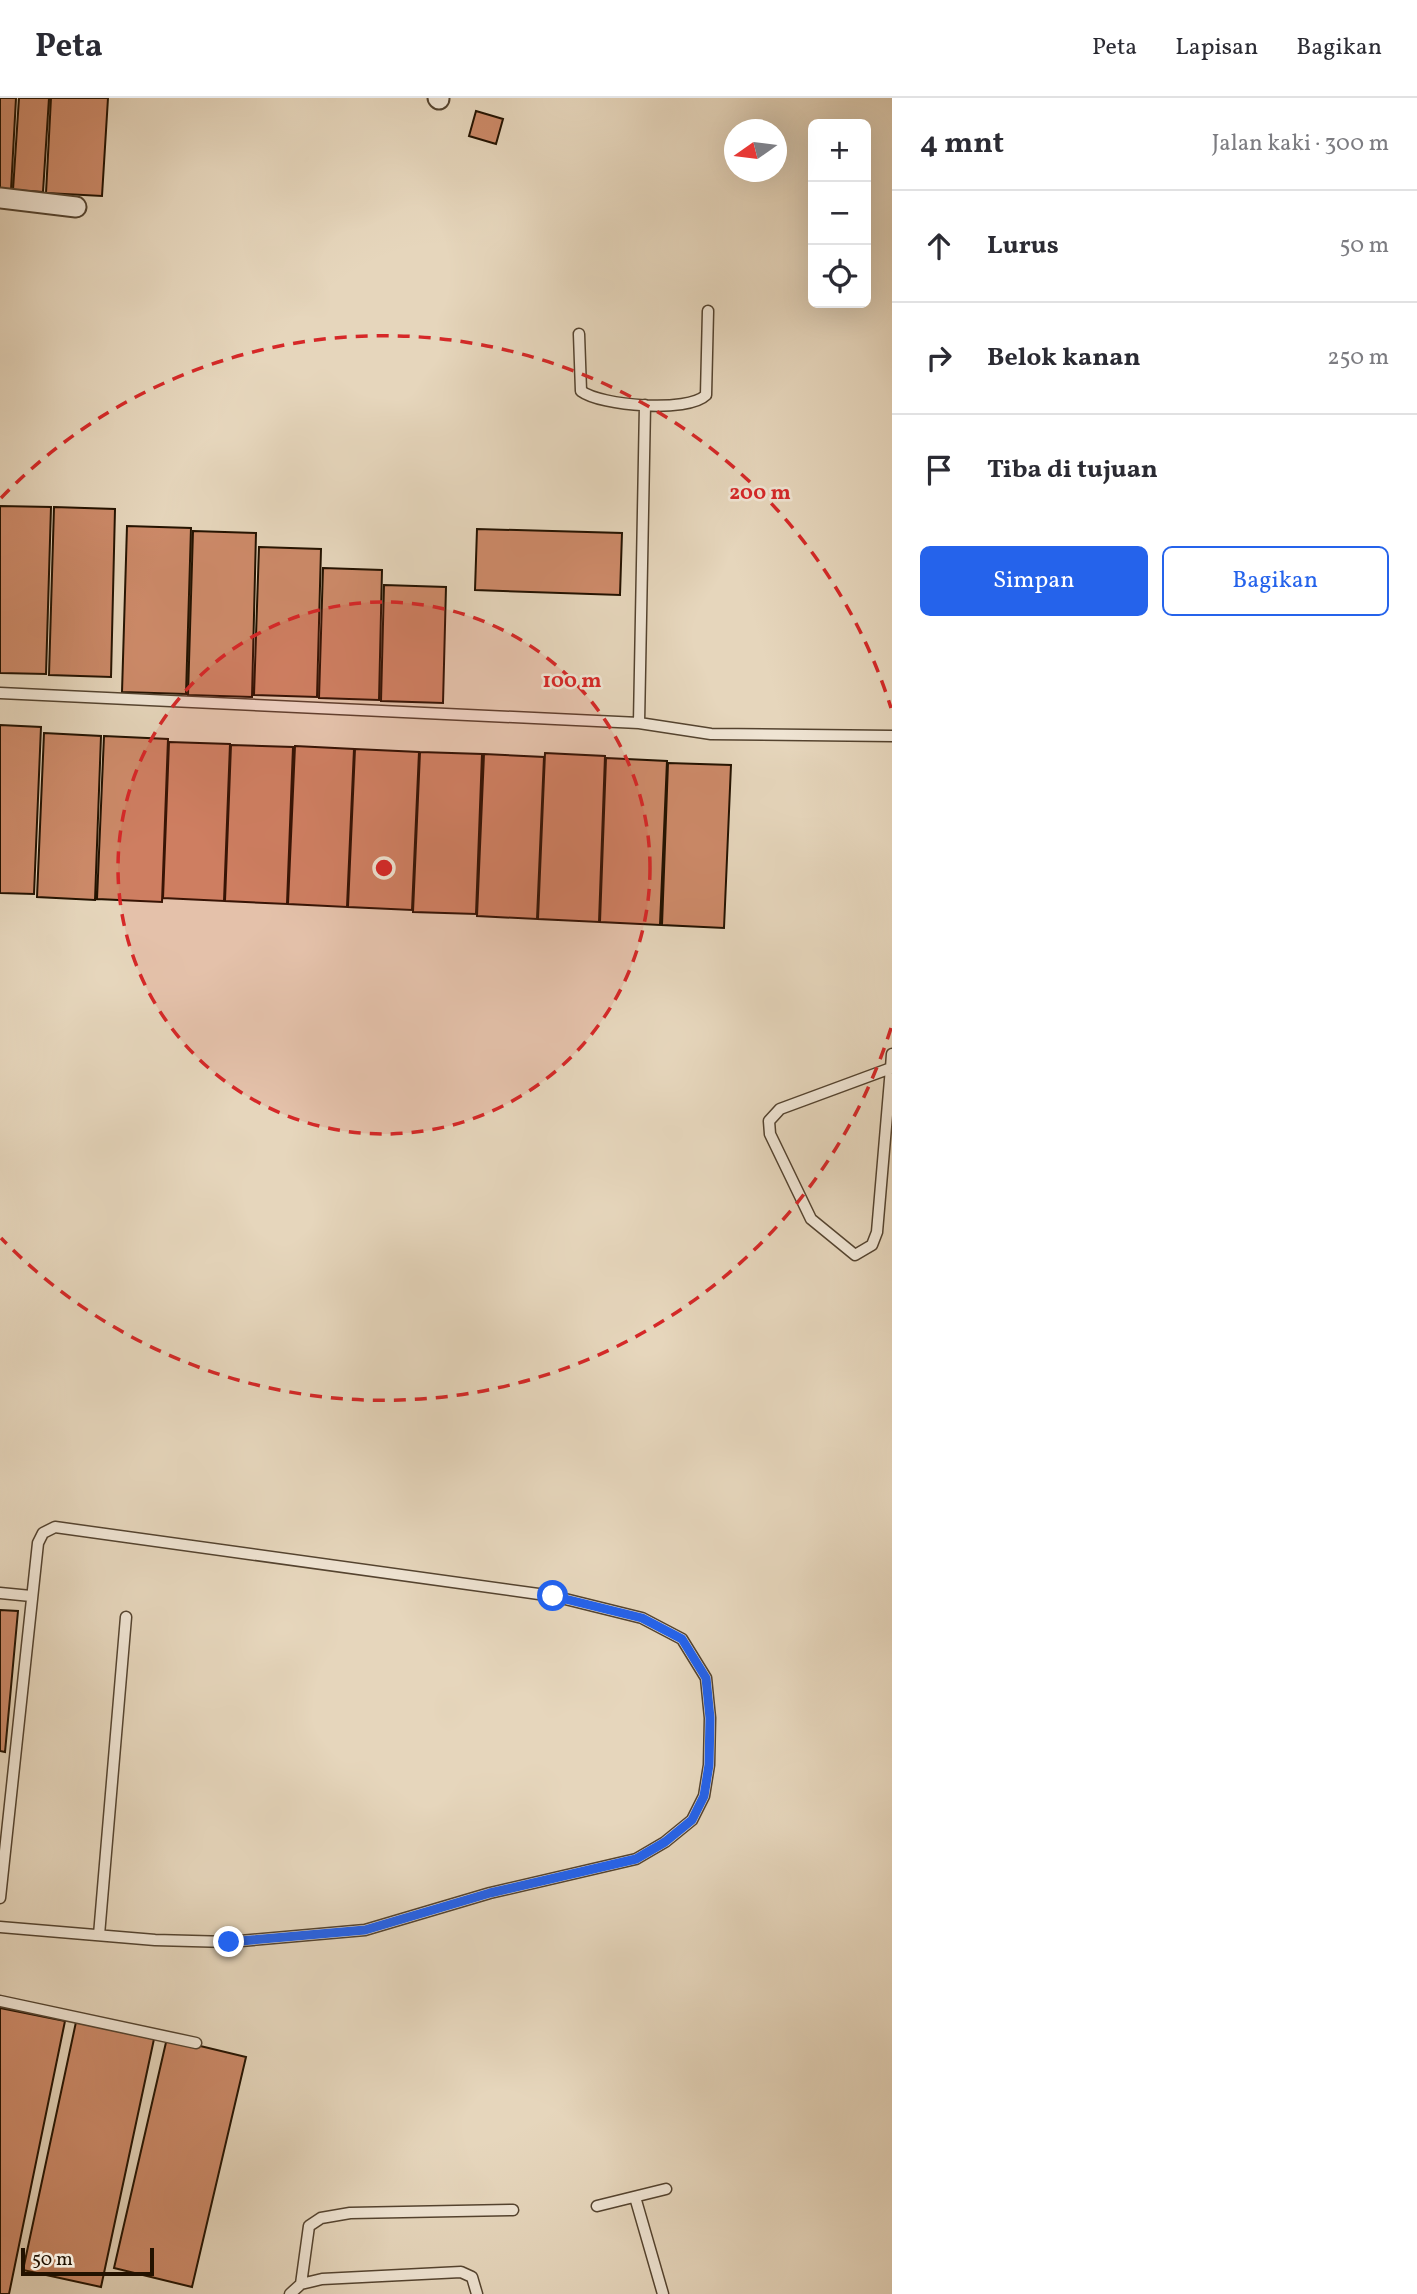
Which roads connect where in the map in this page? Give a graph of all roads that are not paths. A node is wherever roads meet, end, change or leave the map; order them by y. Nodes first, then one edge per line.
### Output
1 (0, 198) edge
2 (76, 207) dead end
3 (708, 311) dead end
4 (579, 334) dead end
5 (645, 405) junction
6 (0, 693) edge
7 (639, 723) junction
8 (892, 736) edge
9 (892, 1054) edge
10 (891, 1068) edge
11 (0, 1592) edge
12 (31, 1596) junction
13 (126, 1617) dead end
14 (0, 1898) edge
15 (0, 1927) edge
16 (99, 1935) junction
17 (0, 2001) edge
18 (197, 2043) dead end
19 (666, 2189) dead end
20 (635, 2197) junction
21 (597, 2207) dead end
22 (513, 2210) dead end
23 (301, 2284) junction
24 (290, 2294) edge
25 (477, 2294) edge
26 (663, 2294) edge

1 - 2 street
3 - 5 lane
4 - 5 lane
5 - 7 lane
6 - 7 lane
7 - 8 lane
9 - 10 lane
10 - 10 lane
11 - 12 lane
12 - 14 lane
12 - 16 lane
13 - 16 lane
15 - 16 lane
17 - 18 lane
19 - 20 lane
20 - 21 lane
20 - 26 lane
22 - 23 lane
23 - 24 lane
23 - 25 lane

